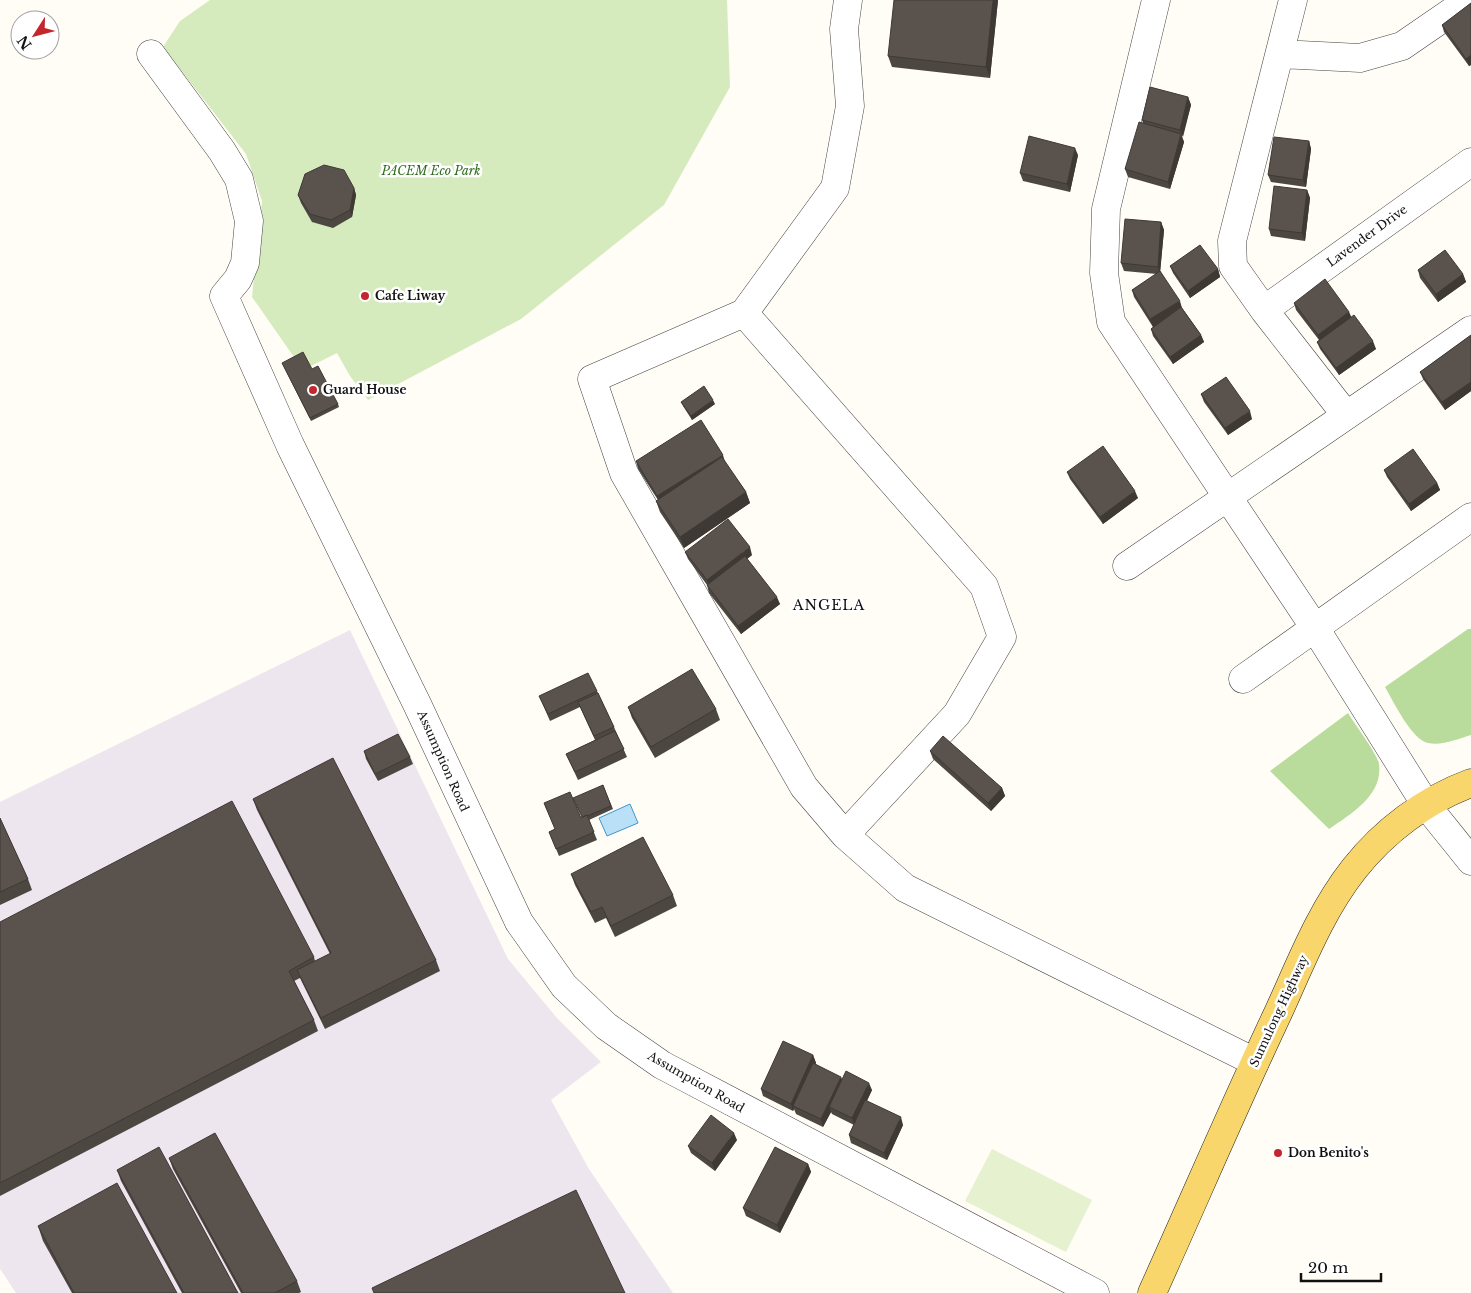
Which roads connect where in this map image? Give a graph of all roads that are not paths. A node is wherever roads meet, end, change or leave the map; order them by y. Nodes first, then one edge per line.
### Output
1 (848, 0) edge
2 (1156, 0) edge
3 (1293, 0) edge
4 (1469, 0) edge
5 (151, 54) dead end
6 (1280, 54) junction
7 (1471, 162) edge
8 (1264, 310) junction
9 (744, 314) junction
10 (1471, 330) edge
11 (1346, 415) junction
12 (1228, 497) junction
13 (1471, 517) edge
14 (1127, 566) dead end
15 (1315, 628) junction
16 (1243, 679) dead end
17 (1471, 783) edge
18 (1426, 805) junction
19 (845, 835) junction
20 (1471, 861) edge
21 (1255, 1062) junction
22 (1095, 1293) edge
23 (1152, 1293) edge

1 - 9 street
2 - 12 street
3 - 6 street
4 - 6 street
5 - 22 street, Assumption Road
6 - 8 street
7 - 8 street, Lavender Drive
8 - 11 street
9 - 19 street
9 - 19 street
10 - 11 street
11 - 12 street
12 - 14 street
12 - 15 street
13 - 15 street
15 - 16 street
15 - 18 street
17 - 18 main road, Sumulong Highway
18 - 20 street
18 - 21 main road, Sumulong Highway
19 - 21 street
21 - 23 main road, Sumulong Highway

